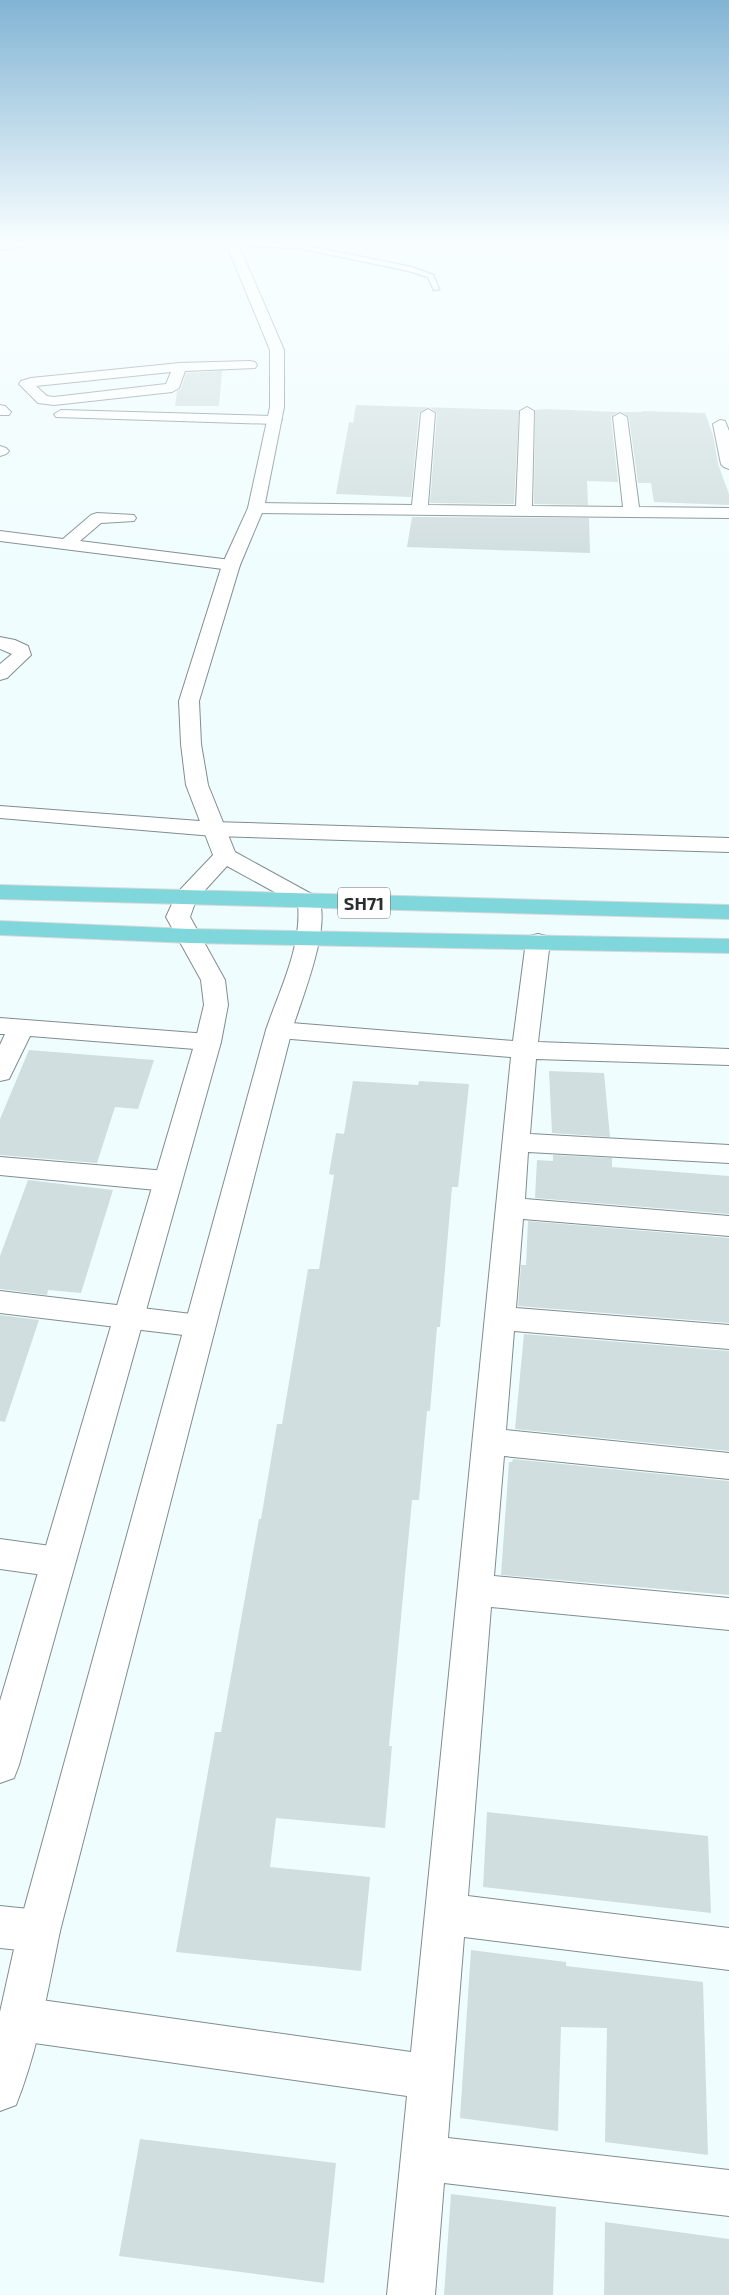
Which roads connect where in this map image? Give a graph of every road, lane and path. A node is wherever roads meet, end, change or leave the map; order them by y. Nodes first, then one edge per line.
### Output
1 (276, 348) edge
2 (250, 365) dead end
3 (180, 367) junction
4 (172, 388) junction
5 (527, 411) dead end
6 (428, 413) dead end
7 (57, 414) dead end
8 (170, 417) junction
9 (620, 417) dead end
10 (275, 420) junction
11 (720, 424) dead end
12 (729, 464) edge
13 (256, 508) junction
14 (420, 510) junction
15 (524, 511) junction
16 (632, 512) junction
17 (729, 513) edge
18 (128, 518) dead end
19 (3, 539) edge
20 (66, 544) junction
21 (231, 565) junction
22 (0, 643) edge
23 (0, 674) edge
24 (0, 812) edge
25 (219, 842) junction
26 (729, 845) edge
27 (0, 892) edge
28 (185, 898) junction
29 (308, 902) junction
30 (729, 912) edge
31 (0, 928) edge
32 (190, 936) junction
33 (307, 938) junction
34 (538, 941) junction
35 (729, 946) edge
36 (11, 1027) edge
37 (279, 1030) junction
38 (208, 1042) junction
39 (524, 1050) junction
40 (729, 1057) edge
41 (0, 1073) edge
42 (515, 1142) junction
43 (729, 1154) edge
44 (0, 1166) edge
45 (168, 1181) junction
46 (509, 1208) junction
47 (729, 1226) edge
48 (0, 1302) edge
49 (129, 1318) junction
50 (499, 1318) junction
51 (200, 1326) junction
52 (729, 1337) edge
53 (488, 1442) junction
54 (729, 1466) edge
55 (0, 1554) edge
56 (58, 1562) junction
57 (475, 1590) junction
58 (729, 1614) edge
59 (0, 1765) edge
60 (446, 1914) junction
61 (0, 1927) edge
62 (39, 1931) junction
63 (729, 1949) edge
64 (20, 2019) junction
65 (430, 2077) junction
66 (0, 2089) edge
67 (423, 2158) junction
68 (729, 2193) edge
69 (411, 2295) edge

1 - 10 street
2 - 3 street
3 - 4 street
3 - 4 street
4 - 8 street
5 - 15 street
6 - 14 street
7 - 8 street
8 - 10 street
9 - 16 street
10 - 13 street
11 - 12 street
13 - 14 street
13 - 21 street
14 - 15 street
15 - 16 street
16 - 17 street
18 - 20 street
19 - 20 street
20 - 21 street
21 - 25 street
22 - 23 street
24 - 25 street
25 - 26 street
25 - 28 street
25 - 29 street
27 - 28 main road, SH71
28 - 29 main road, SH71
28 - 32 street
29 - 30 main road, SH71
29 - 33 street
31 - 32 main road, SH71
32 - 33 main road, SH71
32 - 38 street
33 - 34 main road, SH71
33 - 37 street
34 - 35 main road, SH71
34 - 39 street
36 - 38 street
36 - 41 street
37 - 39 street
37 - 51 street
38 - 45 street
39 - 40 street
39 - 42 street
42 - 43 street
42 - 46 street
44 - 45 street
45 - 49 street
46 - 47 street
46 - 50 street
48 - 49 street
49 - 51 street
49 - 56 street
50 - 52 street
50 - 53 street
51 - 62 street
53 - 54 street
53 - 57 street
55 - 56 street
56 - 59 street
57 - 58 street
57 - 60 street
60 - 63 street
60 - 65 street
61 - 62 street
62 - 64 street
64 - 65 street
64 - 66 street
65 - 67 street
67 - 68 street
67 - 69 street

